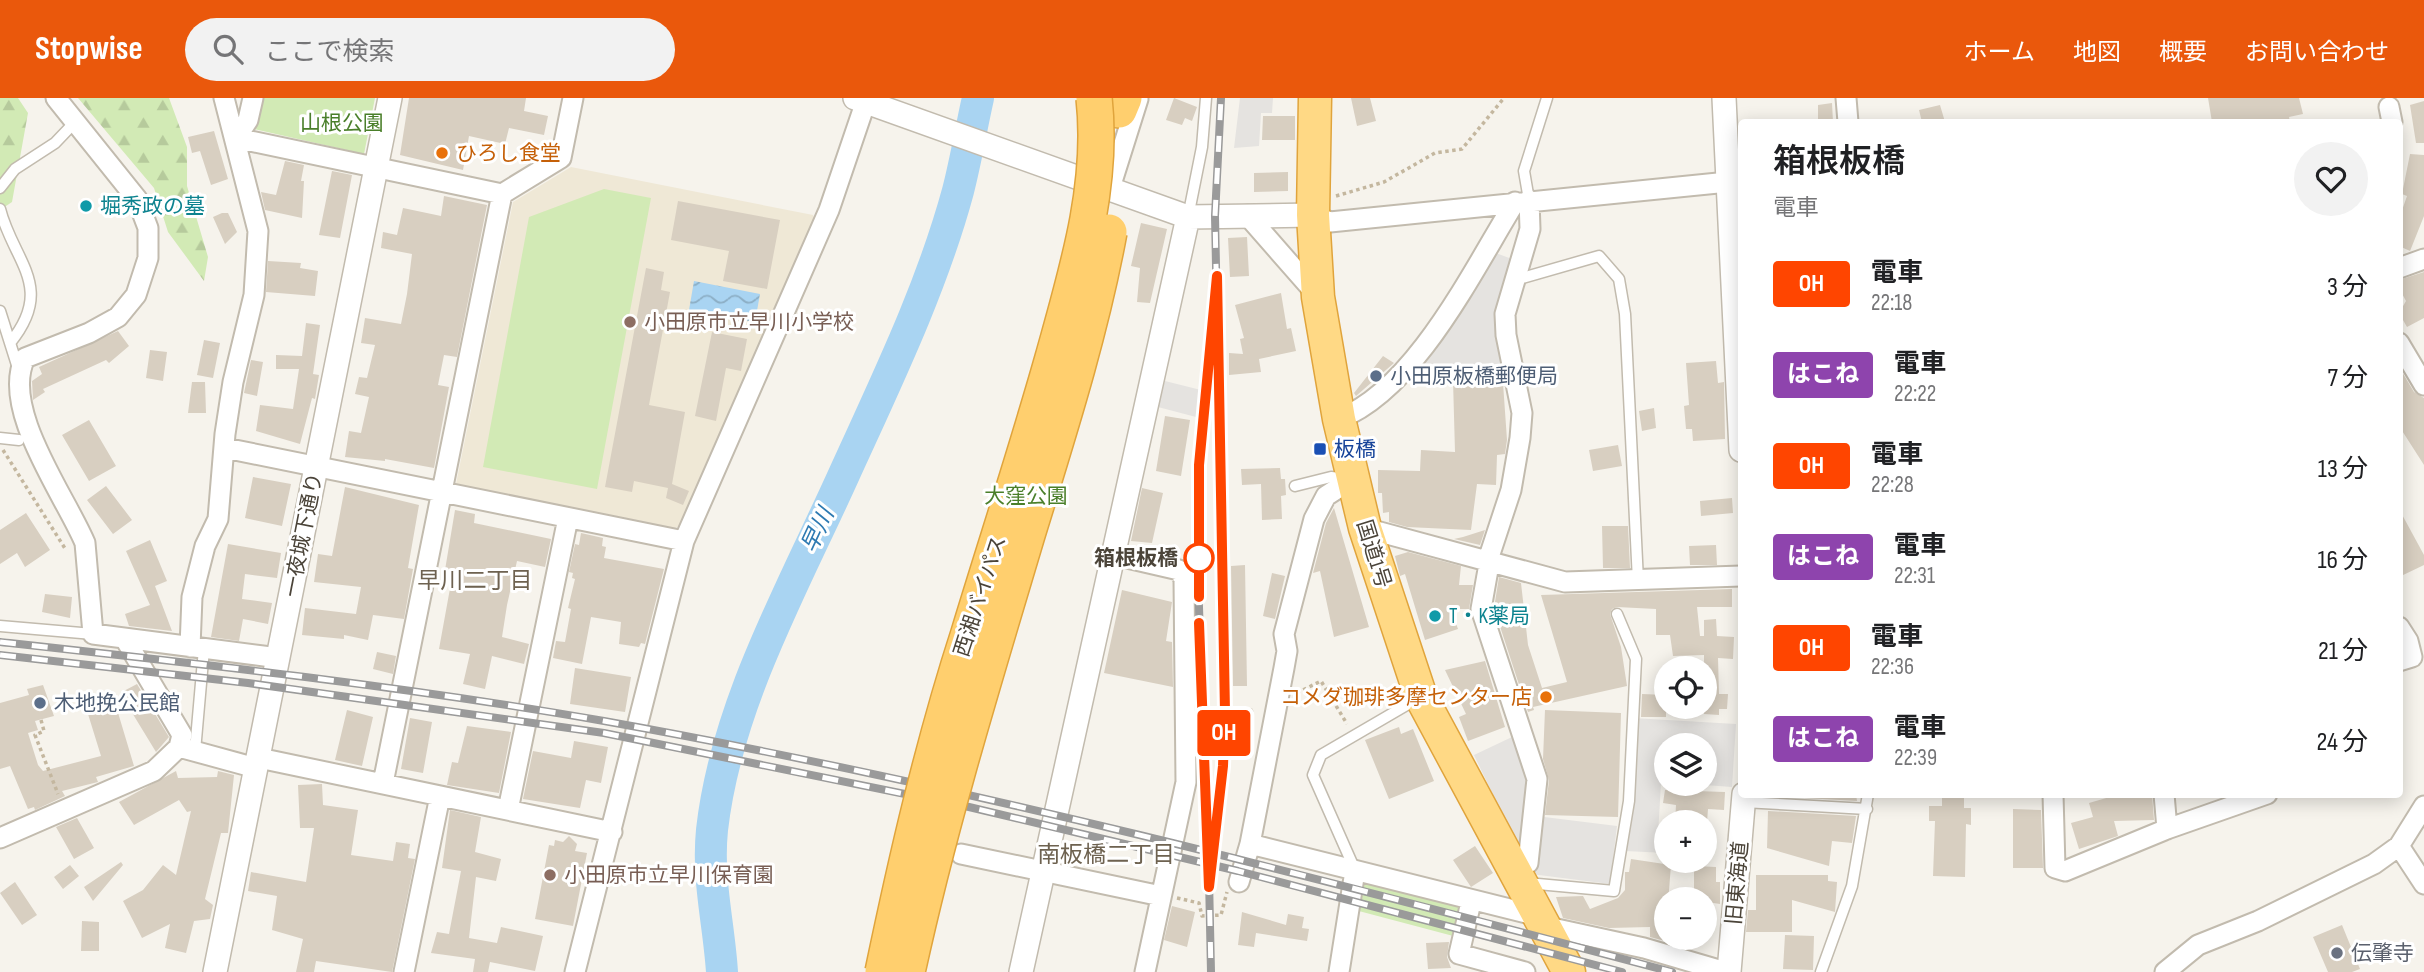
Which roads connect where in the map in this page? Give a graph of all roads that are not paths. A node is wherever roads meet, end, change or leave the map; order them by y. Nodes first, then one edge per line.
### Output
1 (56, 98) edge
2 (224, 98) edge
3 (253, 98) edge
4 (390, 98) edge
5 (573, 98) edge
6 (1206, 98) edge
7 (1315, 98) edge
8 (1547, 98) edge
9 (1724, 98) edge
10 (1846, 98) edge
11 (1119, 100) edge
12 (868, 101) edge
13 (1848, 119) edge
14 (76, 121) junction
15 (236, 138) junction
16 (376, 169) junction
17 (1728, 182) junction
18 (0, 188) edge
19 (1110, 188) junction
20 (502, 194) junction
21 (1522, 201) junction
22 (1322, 206) junction
23 (0, 209) edge
24 (1247, 215) junction
25 (1188, 217) junction
26 (2424, 259) edge
27 (2403, 267) edge
28 (1514, 280) junction
29 (1318, 297) junction
30 (0, 311) edge
31 (10, 343) junction
32 (2403, 351) edge
33 (17, 365) junction
34 (2424, 385) edge
35 (1738, 388) edge
36 (1339, 419) junction
37 (10, 439) edge
38 (225, 448) junction
39 (317, 467) junction
40 (1352, 479) junction
41 (1295, 486) dead end
42 (442, 492) junction
43 (568, 518) junction
44 (1365, 528) junction
45 (684, 541) junction
46 (1114, 555) junction
47 (1488, 564) junction
48 (1738, 576) edge
49 (1638, 581) junction
50 (1617, 614) dead end
51 (0, 626) edge
52 (2403, 633) edge
53 (93, 634) junction
54 (125, 639) junction
55 (197, 648) junction
56 (279, 658) junction
57 (2403, 659) edge
58 (1422, 697) junction
59 (187, 749) junction
60 (258, 763) junction
61 (383, 783) junction
62 (440, 796) junction
63 (1868, 798) edge
64 (2053, 798) edge
65 (2164, 798) edge
66 (2256, 798) edge
67 (1744, 799) edge
68 (2424, 806) edge
69 (1867, 809) junction
70 (508, 810) junction
71 (2167, 829) junction
72 (612, 832) junction
73 (0, 838) edge
74 (1250, 844) junction
75 (2399, 846) junction
76 (961, 854) dead end
77 (1355, 871) junction
78 (1043, 872) junction
79 (1517, 877) junction
80 (1239, 882) dead end
81 (2424, 884) edge
82 (1161, 896) junction
83 (1471, 902) junction
84 (1541, 921) junction
85 (215, 972) edge
86 (404, 972) edge
87 (575, 972) edge
88 (883, 972) edge
89 (907, 972) edge
90 (1021, 972) edge
91 (1145, 972) edge
92 (1339, 972) edge
93 (1525, 972) edge
94 (1569, 972) edge
95 (1728, 972) edge
96 (1821, 972) edge
97 (2165, 972) edge

1 - 14 street
2 - 15 street
3 - 15 street
4 - 16 street, 一夜城下通り
5 - 20 street
6 - 25 lane
7 - 22 highway, 国道1号
8 - 21 lane
9 - 17 street
10 - 13 street
11 - 19 street
11 - 88 highway, 西湘バイパス, bridge
11 - 89 highway, 西湘バイパス, bridge
12 - 19 street
12 - 45 street
14 - 18 lane
14 - 33 street
15 - 16 street
15 - 38 street
16 - 20 street
16 - 39 street, 一夜城下通り
17 - 21 street
17 - 35 street
19 - 25 street
20 - 42 street
21 - 22 street
21 - 28 street
21 - 36 street
22 - 24 street
22 - 29 highway, 国道1号
23 - 31 lane
24 - 25 street
24 - 29 street
25 - 46 street
26 - 27 street
28 - 47 street
28 - 49 lane
29 - 36 highway, 国道1号
30 - 31 lane
31 - 33 lane
32 - 34 street
33 - 37 street
36 - 40 highway, 国道1号
37 - 53 street
38 - 39 street
38 - 55 street
39 - 42 street
39 - 56 street, 一夜城下通り
40 - 41 lane
40 - 44 highway, 国道1号
40 - 74 street
42 - 43 street
42 - 61 street
43 - 45 street
43 - 70 street
44 - 47 street
44 - 58 highway, 国道1号
45 - 72 street
46 - 78 street
46 - 82 street
47 - 49 street
47 - 79 street
48 - 49 street
50 - 79 lane
51 - 53 lane
52 - 57 street
53 - 54 street
54 - 55 street
54 - 59 street
55 - 56 street
55 - 59 lane
56 - 60 street, 一夜城下通り
58 - 77 lane
58 - 79 highway, 国道1号
59 - 60 street
59 - 73 street
60 - 61 street
60 - 85 street, 一夜城下通り
61 - 62 street
62 - 70 street
62 - 86 street
63 - 69 lane
64 - 71 street
65 - 71 street
66 - 71 street
67 - 69 lane
67 - 95 street, 旧東海道
68 - 75 street
69 - 96 lane
70 - 72 street
72 - 87 street
74 - 77 street
74 - 80 street
75 - 81 street
75 - 97 street
76 - 78 street
77 - 83 street
77 - 92 street
78 - 82 street
78 - 90 street
79 - 84 highway, 国道1号
82 - 91 street
83 - 84 street
83 - 93 street
84 - 94 highway, 国道1号
84 - 95 street

